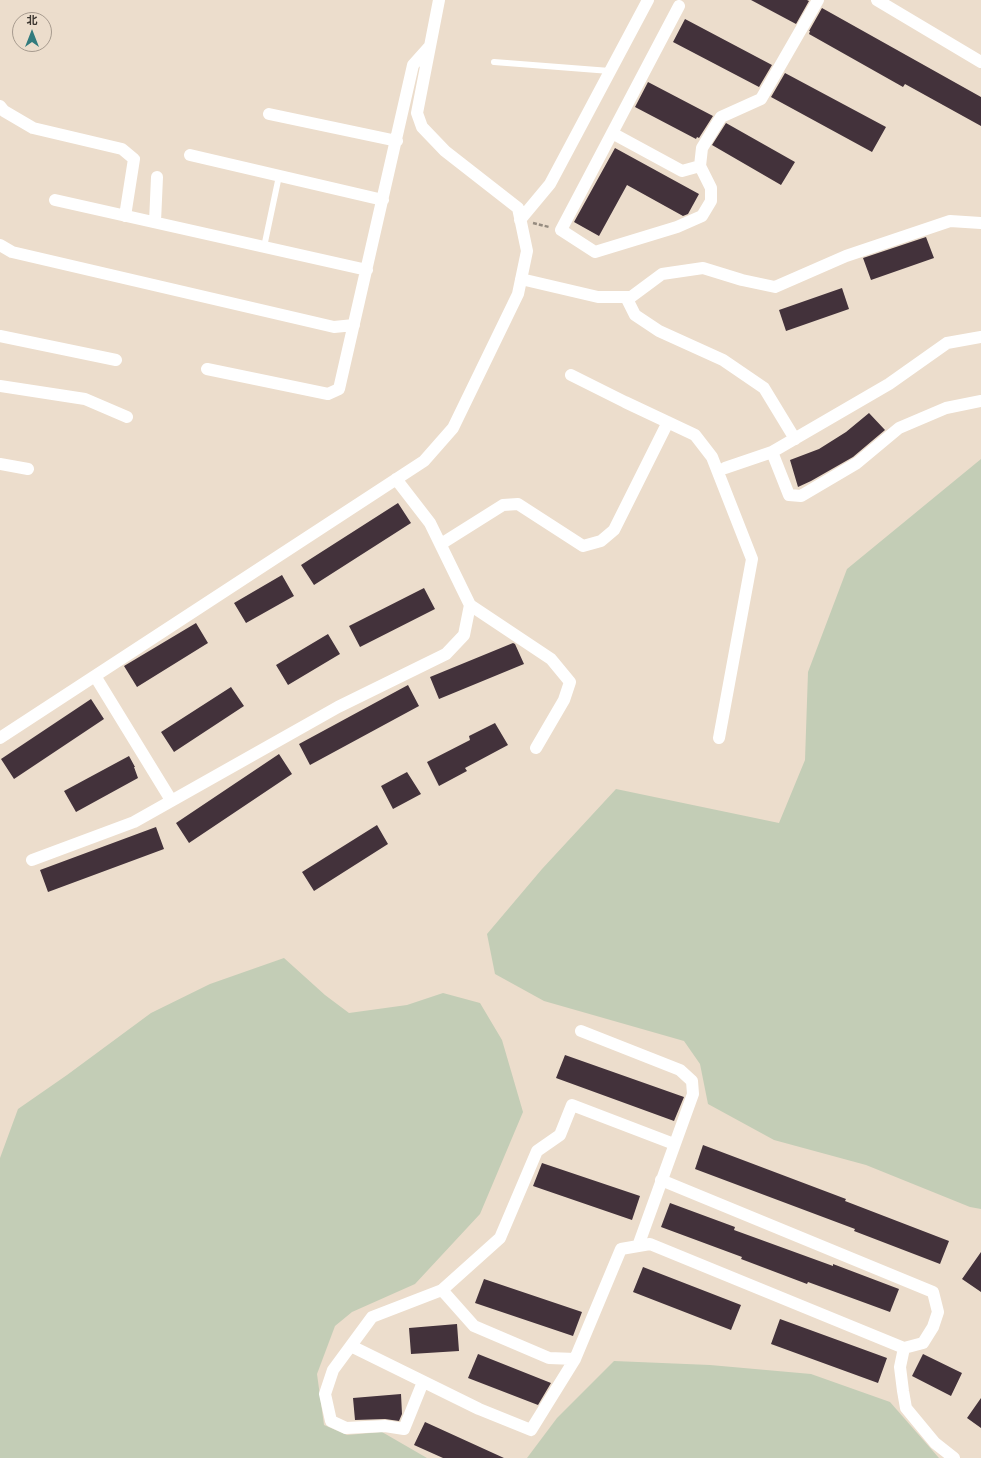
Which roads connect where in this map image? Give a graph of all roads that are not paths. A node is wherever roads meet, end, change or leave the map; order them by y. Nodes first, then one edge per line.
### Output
1 (439, 0) edge
2 (648, 0) edge
3 (818, 0) edge
4 (877, 0) edge
5 (679, 6) dead end
6 (430, 45) junction
7 (494, 62) dead end
8 (981, 62) edge
9 (610, 71) junction
10 (0, 106) edge
11 (269, 114) dead end
12 (612, 133) junction
13 (397, 142) junction
14 (190, 155) dead end
15 (700, 166) junction
16 (279, 176) junction
17 (156, 177) dead end
18 (55, 200) dead end
19 (383, 200) junction
20 (124, 216) junction
21 (520, 220) junction
22 (155, 222) junction
23 (981, 223) edge
24 (0, 245) edge
25 (264, 247) junction
26 (366, 270) junction
27 (521, 279) junction
28 (626, 297) junction
29 (354, 325) junction
30 (0, 336) edge
31 (981, 337) edge
32 (116, 360) dead end
33 (207, 369) dead end
34 (571, 375) dead end
35 (0, 386) edge
36 (981, 401) edge
37 (127, 417) dead end
38 (668, 422) junction
39 (795, 439) junction
40 (772, 452) junction
41 (0, 464) edge
42 (725, 468) dead end
43 (28, 469) dead end
44 (396, 479) junction
45 (440, 544) junction
46 (470, 605) junction
47 (95, 676) junction
48 (0, 738) edge
49 (719, 738) dead end
50 (536, 748) dead end
51 (171, 800) junction
52 (32, 860) dead end
53 (581, 1031) dead end
54 (674, 1144) junction
55 (662, 1180) junction
56 (638, 1246) junction
57 (442, 1290) junction
58 (351, 1346) junction
59 (904, 1348) junction
60 (575, 1359) junction
61 (423, 1382) junction
62 (954, 1458) edge

1 - 6 street
2 - 9 street
3 - 15 street
4 - 8 street
5 - 12 street
6 - 13 street
6 - 21 street
7 - 9 lane
9 - 21 street
10 - 20 street
11 - 13 street
12 - 15 street
12 - 15 street
13 - 19 street
14 - 16 street
16 - 19 street
16 - 25 lane
17 - 22 street
18 - 20 street
19 - 26 street
20 - 22 street
21 - 27 street
22 - 25 street
23 - 28 street
24 - 29 street
25 - 26 street
26 - 29 street
27 - 28 street
27 - 44 street
28 - 39 street
29 - 33 street
30 - 32 street
31 - 39 street
34 - 38 street
35 - 37 street
36 - 40 street
38 - 45 street
38 - 49 street
39 - 40 street
40 - 42 street
41 - 43 street
44 - 45 street
44 - 47 street
45 - 46 street
46 - 50 street
46 - 51 street
47 - 48 street
47 - 51 street
51 - 52 street
53 - 54 street
54 - 55 street
54 - 57 street
55 - 56 street
55 - 59 street
56 - 59 street
56 - 60 street
57 - 58 street
57 - 60 street
58 - 61 street
58 - 61 street
59 - 62 street
60 - 61 street

